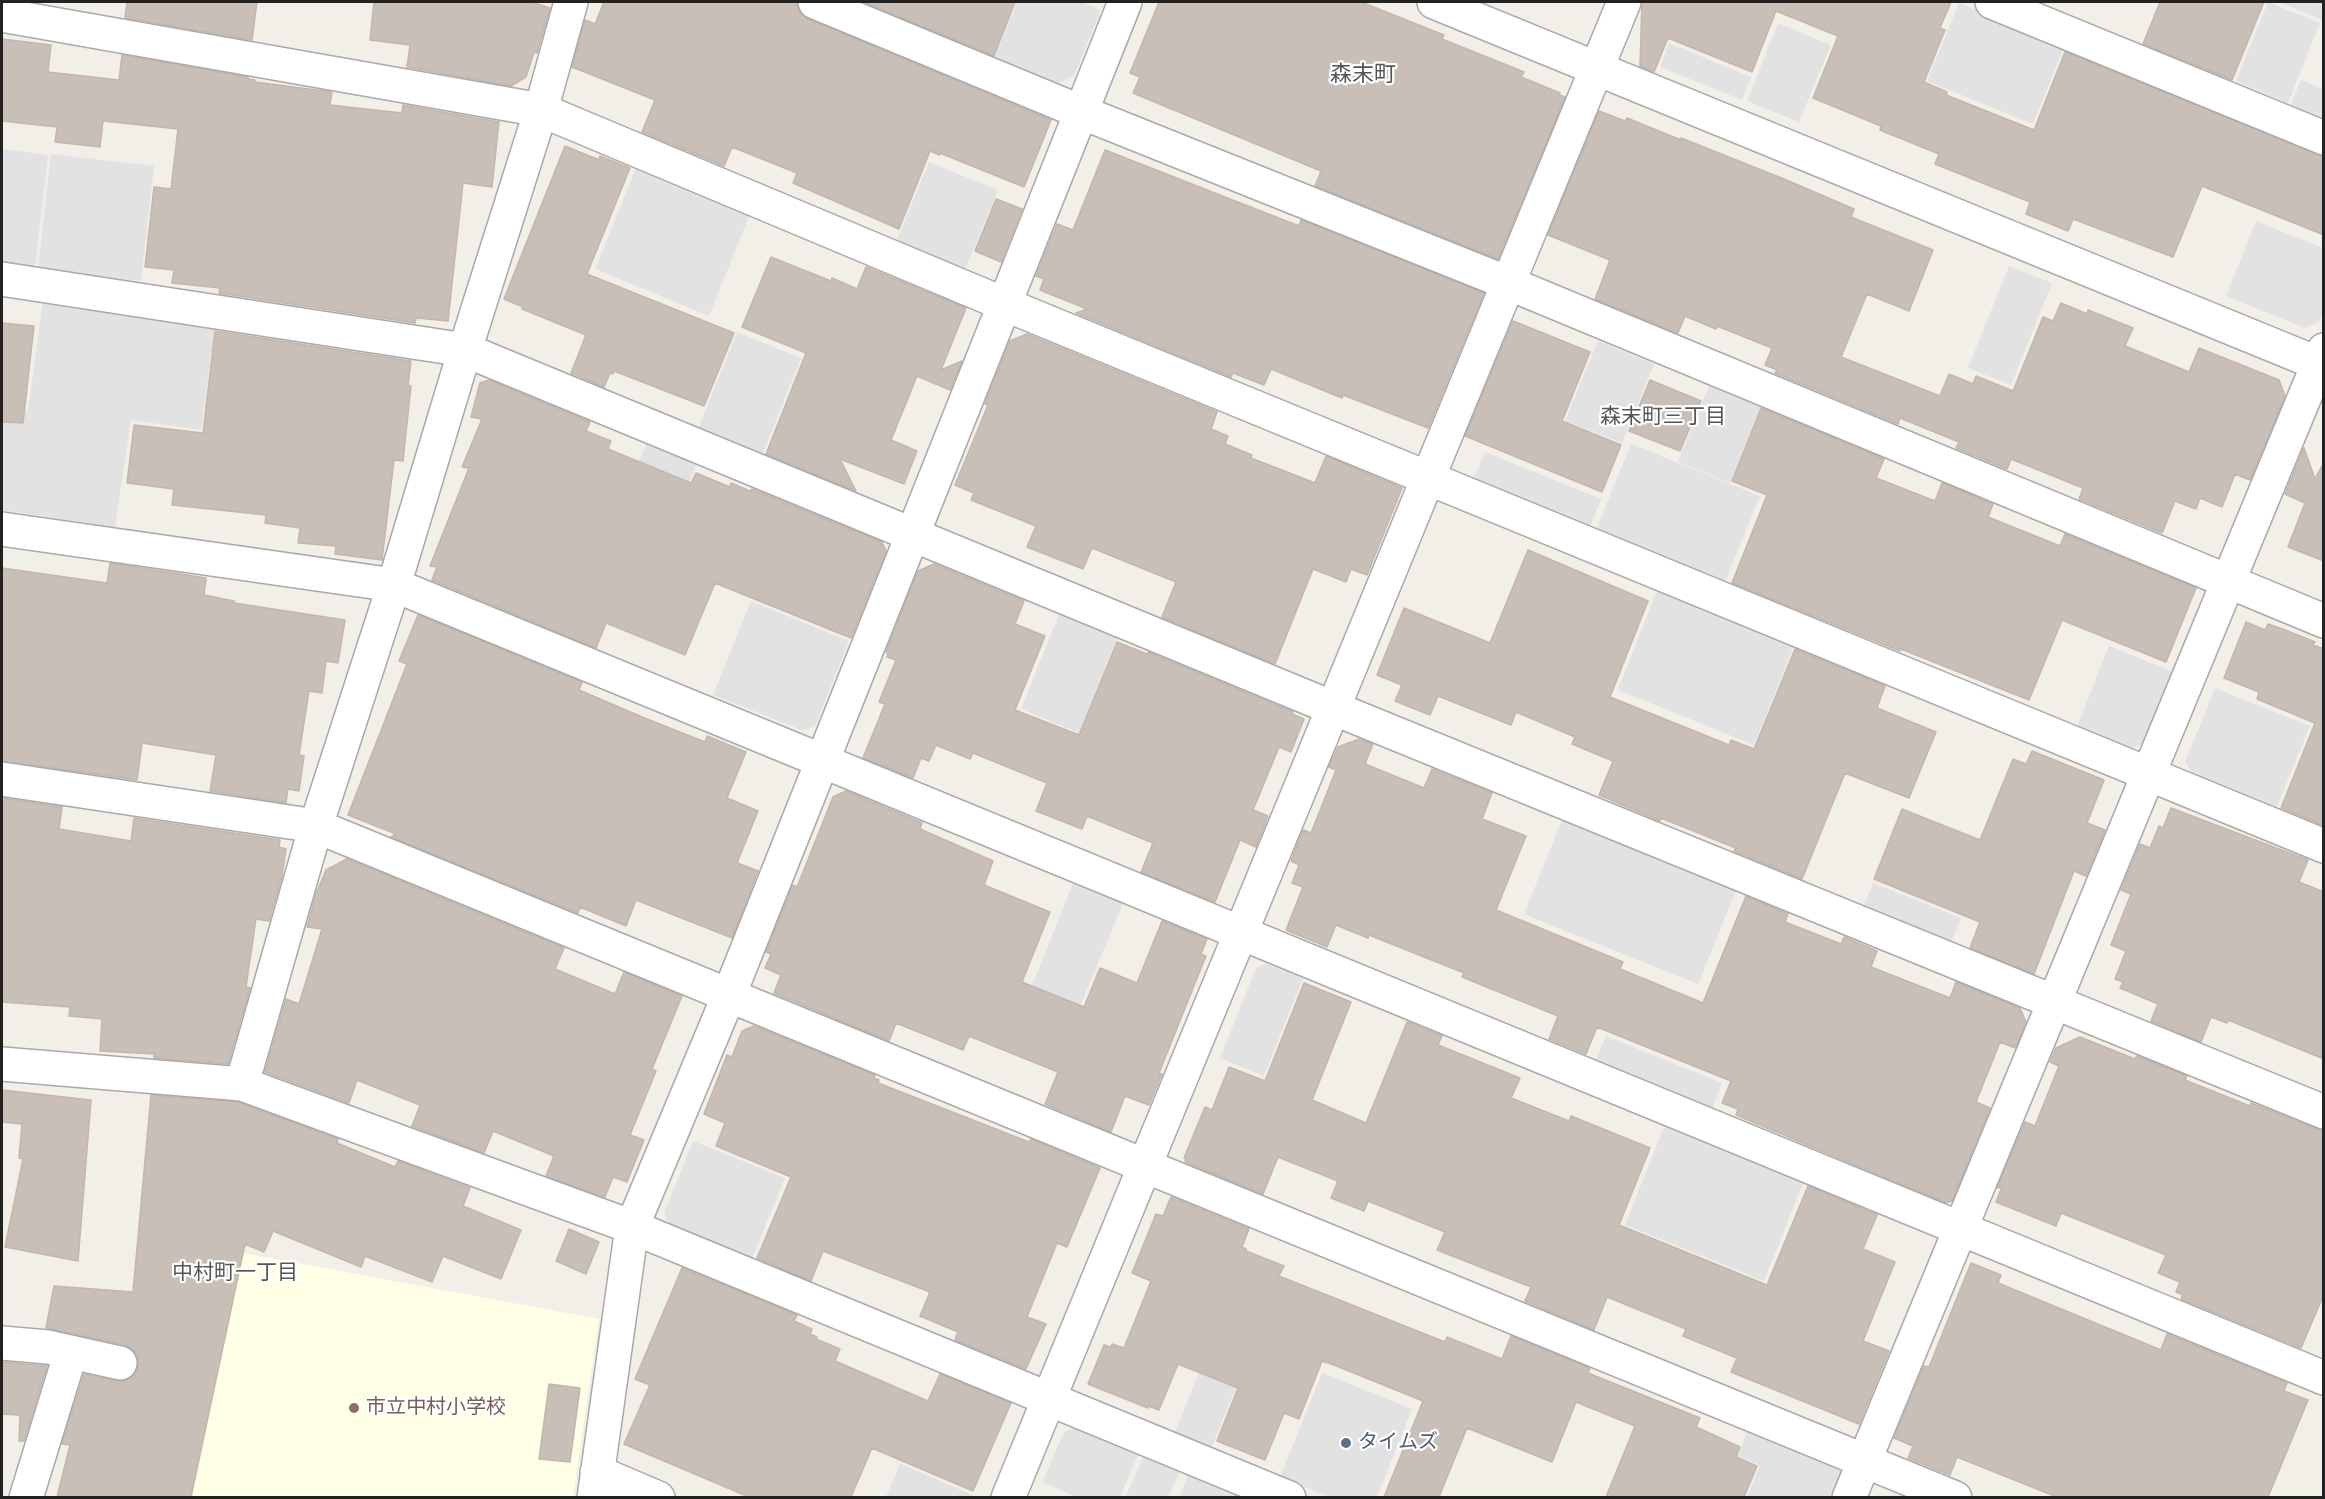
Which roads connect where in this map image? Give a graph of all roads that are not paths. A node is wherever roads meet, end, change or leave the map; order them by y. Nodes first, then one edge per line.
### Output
1 (572, 2) edge
2 (815, 2) edge
3 (1125, 2) edge
4 (1434, 2) edge
5 (1624, 2) edge
6 (1992, 2) edge
7 (2, 15) edge
8 (1597, 68) junction
9 (541, 110) junction
10 (1081, 112) junction
11 (2324, 138) edge
12 (2, 279) edge
13 (1508, 283) junction
14 (1004, 304) junction
15 (465, 350) junction
16 (2322, 360) edge
17 (1428, 477) junction
18 (2, 529) edge
19 (913, 534) junction
20 (2228, 582) junction
21 (394, 585) junction
22 (2324, 621) edge
23 (1333, 708) junction
24 (822, 762) junction
25 (2148, 774) junction
26 (2, 779) edge
27 (316, 826) junction
28 (2324, 846) edge
29 (1240, 932) junction
30 (729, 995) junction
31 (2053, 1002) junction
32 (2, 1064) edge
33 (242, 1084) junction
34 (2324, 1112) edge
35 (1144, 1166) junction
36 (632, 1227) junction
37 (1960, 1229) junction
38 (2, 1343) edge
39 (71, 1352) junction
40 (120, 1363) dead end
41 (2324, 1378) edge
42 (1048, 1398) junction
43 (1864, 1460) junction
44 (595, 1485) edge
45 (26, 1497) edge
46 (658, 1497) edge
47 (1008, 1497) edge
48 (1289, 1497) edge
49 (1849, 1497) edge
50 (1955, 1497) edge

1 - 9 street
2 - 10 street
3 - 10 street
4 - 8 street
5 - 8 street
6 - 11 street
7 - 9 street
8 - 13 street
8 - 16 street
9 - 14 street
9 - 15 street
10 - 13 street
10 - 14 street
12 - 15 street
13 - 17 street
13 - 20 street
14 - 17 street
14 - 19 street
15 - 19 street
15 - 21 street
16 - 20 street
17 - 23 street
17 - 25 street
18 - 21 street
19 - 23 street
19 - 24 street
20 - 22 street
20 - 25 street
21 - 24 street
21 - 27 street
23 - 29 street
23 - 31 street
24 - 29 street
24 - 30 street
25 - 28 street
25 - 31 street
26 - 27 street
27 - 30 street
27 - 33 street
29 - 35 street
29 - 37 street
30 - 35 street
30 - 36 street
31 - 34 street
31 - 37 street
32 - 33 street
33 - 36 street
35 - 42 street
35 - 43 street
36 - 42 street
36 - 44 street
37 - 41 street
37 - 43 street
38 - 39 street
39 - 40 street
39 - 45 street
42 - 47 street
42 - 48 street
43 - 49 street
43 - 50 street
44 - 46 street

